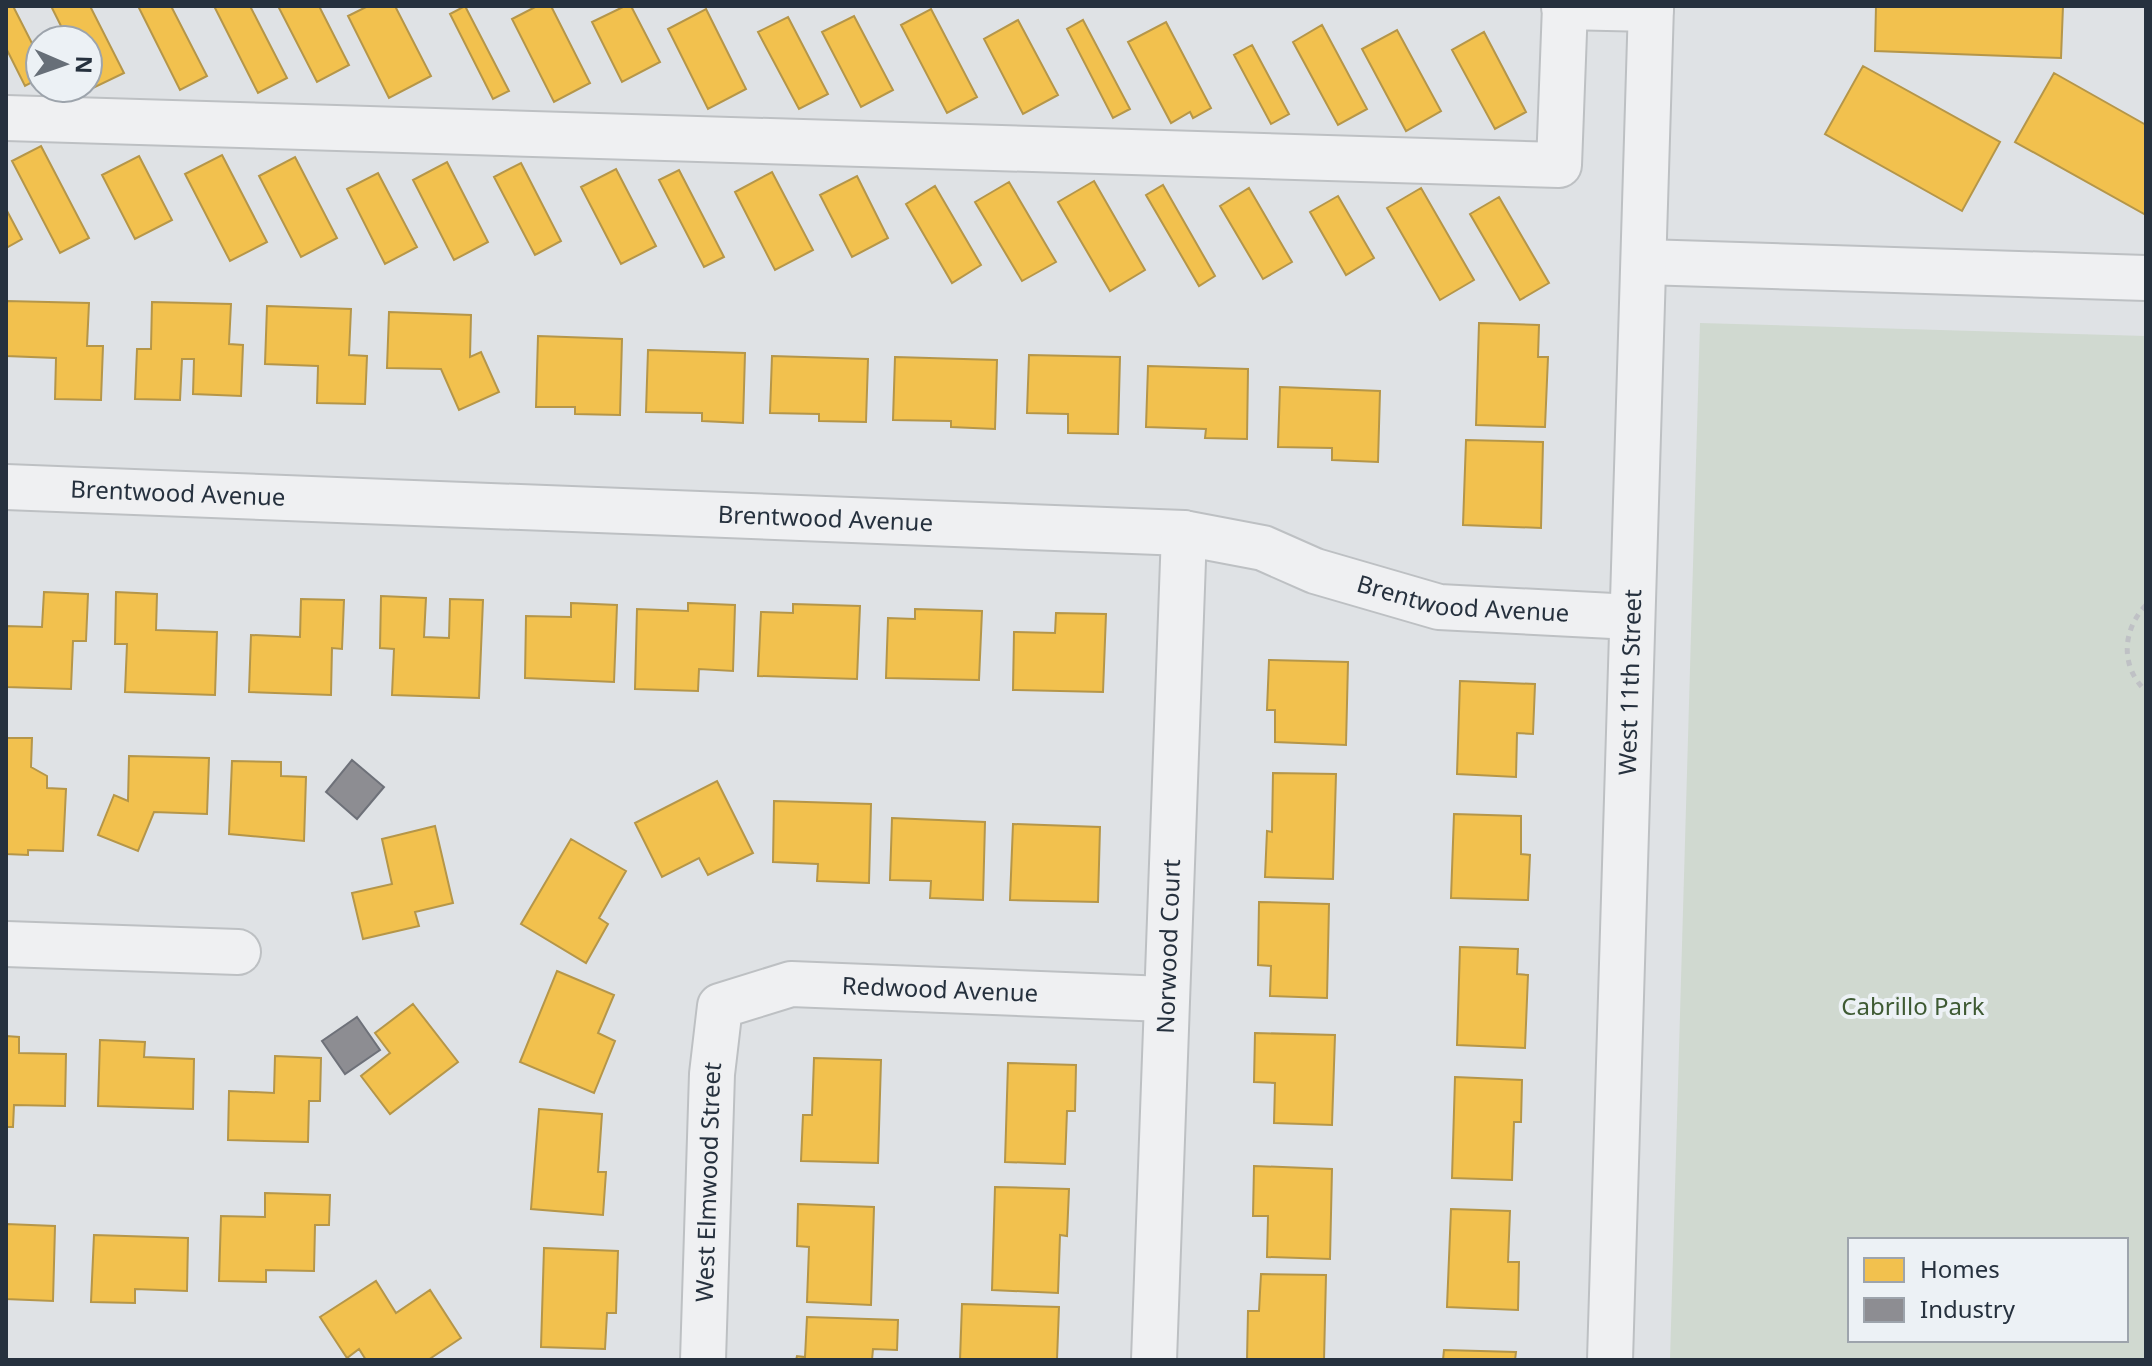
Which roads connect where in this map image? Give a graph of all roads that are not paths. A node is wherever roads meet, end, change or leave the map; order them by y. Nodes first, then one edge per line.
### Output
1 (1564, 7) edge
2 (1651, 7) edge
3 (6, 118) edge
4 (1644, 262) junction
5 (2146, 278) edge
6 (6, 487) edge
7 (1184, 533) junction
8 (1632, 617) junction
9 (6, 944) edge
10 (238, 952) dead end
11 (1165, 999) junction
12 (720, 1006) joint
13 (703, 1360) edge
14 (1154, 1360) edge
15 (1610, 1360) edge

1 - 2 street
1 - 3 street
2 - 4 street, West 11th Street
4 - 5 street
4 - 8 street, West 11th Street
6 - 7 street, Brentwood Avenue
7 - 8 street, Brentwood Avenue
7 - 11 street, Norwood Court
8 - 15 street, West 11th Street
9 - 10 street
11 - 12 street, Redwood Avenue
11 - 14 street, Norwood Court
12 - 13 street, West Elmwood Street

